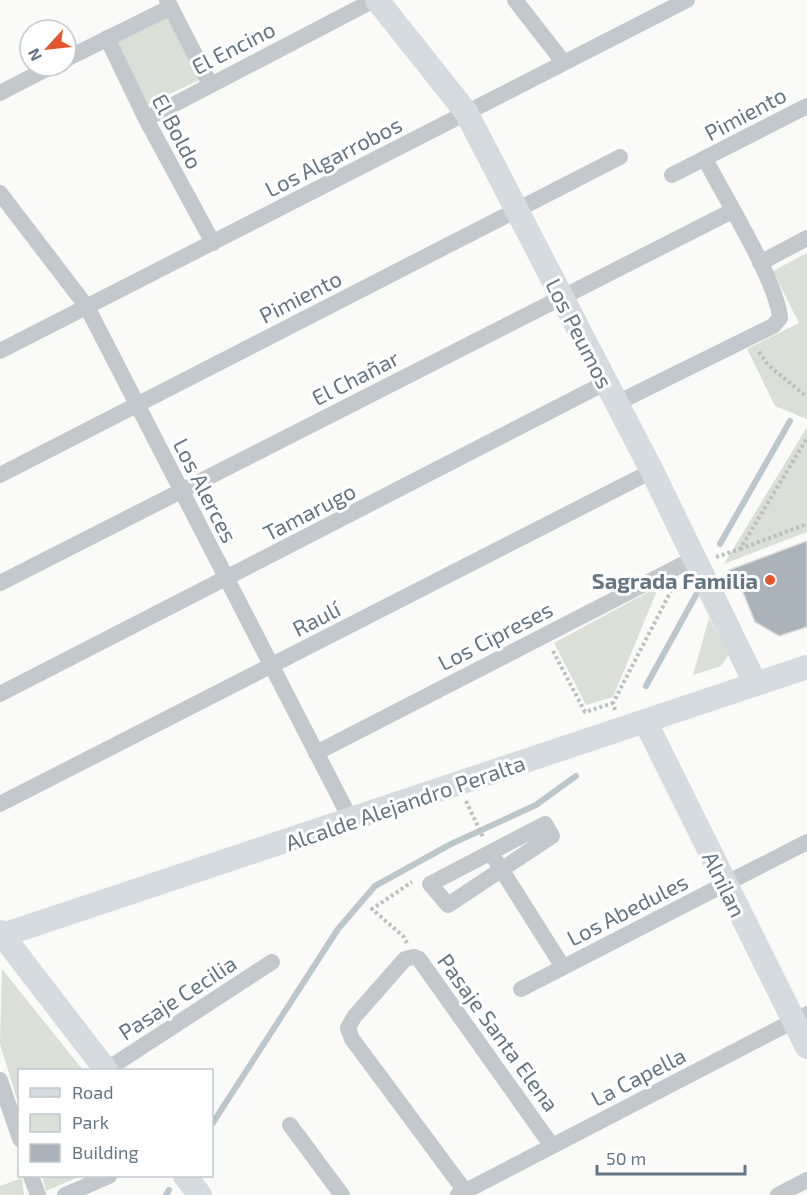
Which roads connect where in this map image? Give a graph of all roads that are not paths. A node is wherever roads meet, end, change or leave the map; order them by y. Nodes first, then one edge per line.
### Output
1 (375, 0) edge
2 (515, 0) edge
3 (687, 0) edge
4 (169, 3) edge
5 (107, 38) junction
6 (78, 53) edge
7 (564, 63) junction
8 (29, 78) edge
9 (210, 84) junction
10 (0, 93) edge
11 (807, 106) edge
12 (466, 112) junction
13 (146, 119) junction
14 (620, 157) dead end
15 (705, 159) junction
16 (672, 175) dead end
17 (0, 194) edge
18 (517, 210) junction
19 (732, 211) junction
20 (807, 238) edge
21 (213, 243) junction
22 (760, 263) junction
23 (561, 297) junction
24 (87, 307) junction
25 (0, 351) edge
26 (611, 393) junction
27 (137, 405) junction
28 (652, 471) junction
29 (0, 475) edge
30 (182, 490) junction
31 (697, 562) junction
32 (227, 579) junction
33 (0, 583) edge
34 (272, 666) junction
35 (807, 667) edge
36 (755, 683) junction
37 (0, 694) edge
38 (634, 725) junction
39 (316, 753) junction
40 (0, 804) edge
41 (351, 820) junction
42 (807, 842) edge
43 (490, 851) junction
44 (501, 869) junction
45 (725, 884) junction
46 (1, 937) edge
47 (272, 962) dead end
48 (563, 967) junction
49 (521, 989) dead end
50 (801, 1018) edge
51 (807, 1047) edge
52 (104, 1069) edge
53 (109, 1069) edge
54 (0, 1080) edge
55 (290, 1125) dead end
56 (18, 1134) edge
57 (552, 1146) junction
58 (31, 1177) edge
59 (107, 1177) edge
60 (187, 1177) edge
61 (807, 1180) edge
62 (488, 1188) edge
63 (462, 1193) edge
64 (38, 1195) edge
65 (64, 1195) edge
66 (200, 1195) edge
67 (342, 1195) edge
68 (778, 1195) edge

1 - 9 street, El Encino
1 - 12 street, Los Peumos
2 - 7 street
3 - 7 street, Los Algarrobos
4 - 5 street
4 - 9 street
5 - 6 street
5 - 13 street, El Boldo
7 - 12 street, Los Algarrobos
8 - 10 street
9 - 13 street, El Encino
11 - 15 street, Pimiento
12 - 18 street, Los Peumos
12 - 21 street, Los Algarrobos
13 - 21 street, El Boldo
14 - 18 street, Pimiento
15 - 16 street, Pimiento
15 - 19 street, Tamarugo
17 - 24 street, Los Alerces
18 - 23 street, Los Peumos
18 - 27 street, Pimiento
19 - 22 street, Tamarugo
19 - 23 street, El Chañar
20 - 22 street
21 - 24 street, Los Algarrobos
22 - 26 street, Tamarugo
23 - 26 street, Los Peumos
23 - 30 street, El Chañar
24 - 25 street, Los Algarrobos
24 - 27 street, Los Alerces
26 - 28 street, Los Peumos
26 - 32 street, Tamarugo
27 - 29 street, Pimiento
27 - 30 street, Los Alerces
28 - 31 street, Los Peumos
28 - 34 street, Raulí
30 - 32 street, Los Alerces
30 - 33 street, El Chañar
31 - 36 street, Los Peumos
31 - 39 street, Los Cipreses
32 - 34 street, Los Alerces
32 - 37 street, Tamarugo
34 - 39 street, Los Alerces
34 - 40 street, Raulí
35 - 36 street, Alcalde Alejandro Peralta
36 - 38 street, Alcalde Alejandro Peralta
38 - 41 street, Alcalde Alejandro Peralta
38 - 45 street, Alnilan
39 - 41 street, Los Alerces
41 - 46 street, Alcalde Alejandro Peralta
42 - 45 street, Los Abedules
43 - 44 street, Los Abedules
43 - 44 street
43 - 44 street
44 - 48 street, Los Abedules
45 - 48 street, Los Abedules
45 - 50 street, Alnilan
46 - 52 street
47 - 53 street, Pasaje Cecilia
48 - 49 street, Los Abedules
50 - 51 street, Alnilan
50 - 57 street, La Capella
54 - 56 street
55 - 67 street
57 - 62 street, La Capella
57 - 63 street, Pasaje Santa Elena
58 - 64 street
59 - 65 street
60 - 66 street
61 - 68 street
62 - 63 street, La Capella

